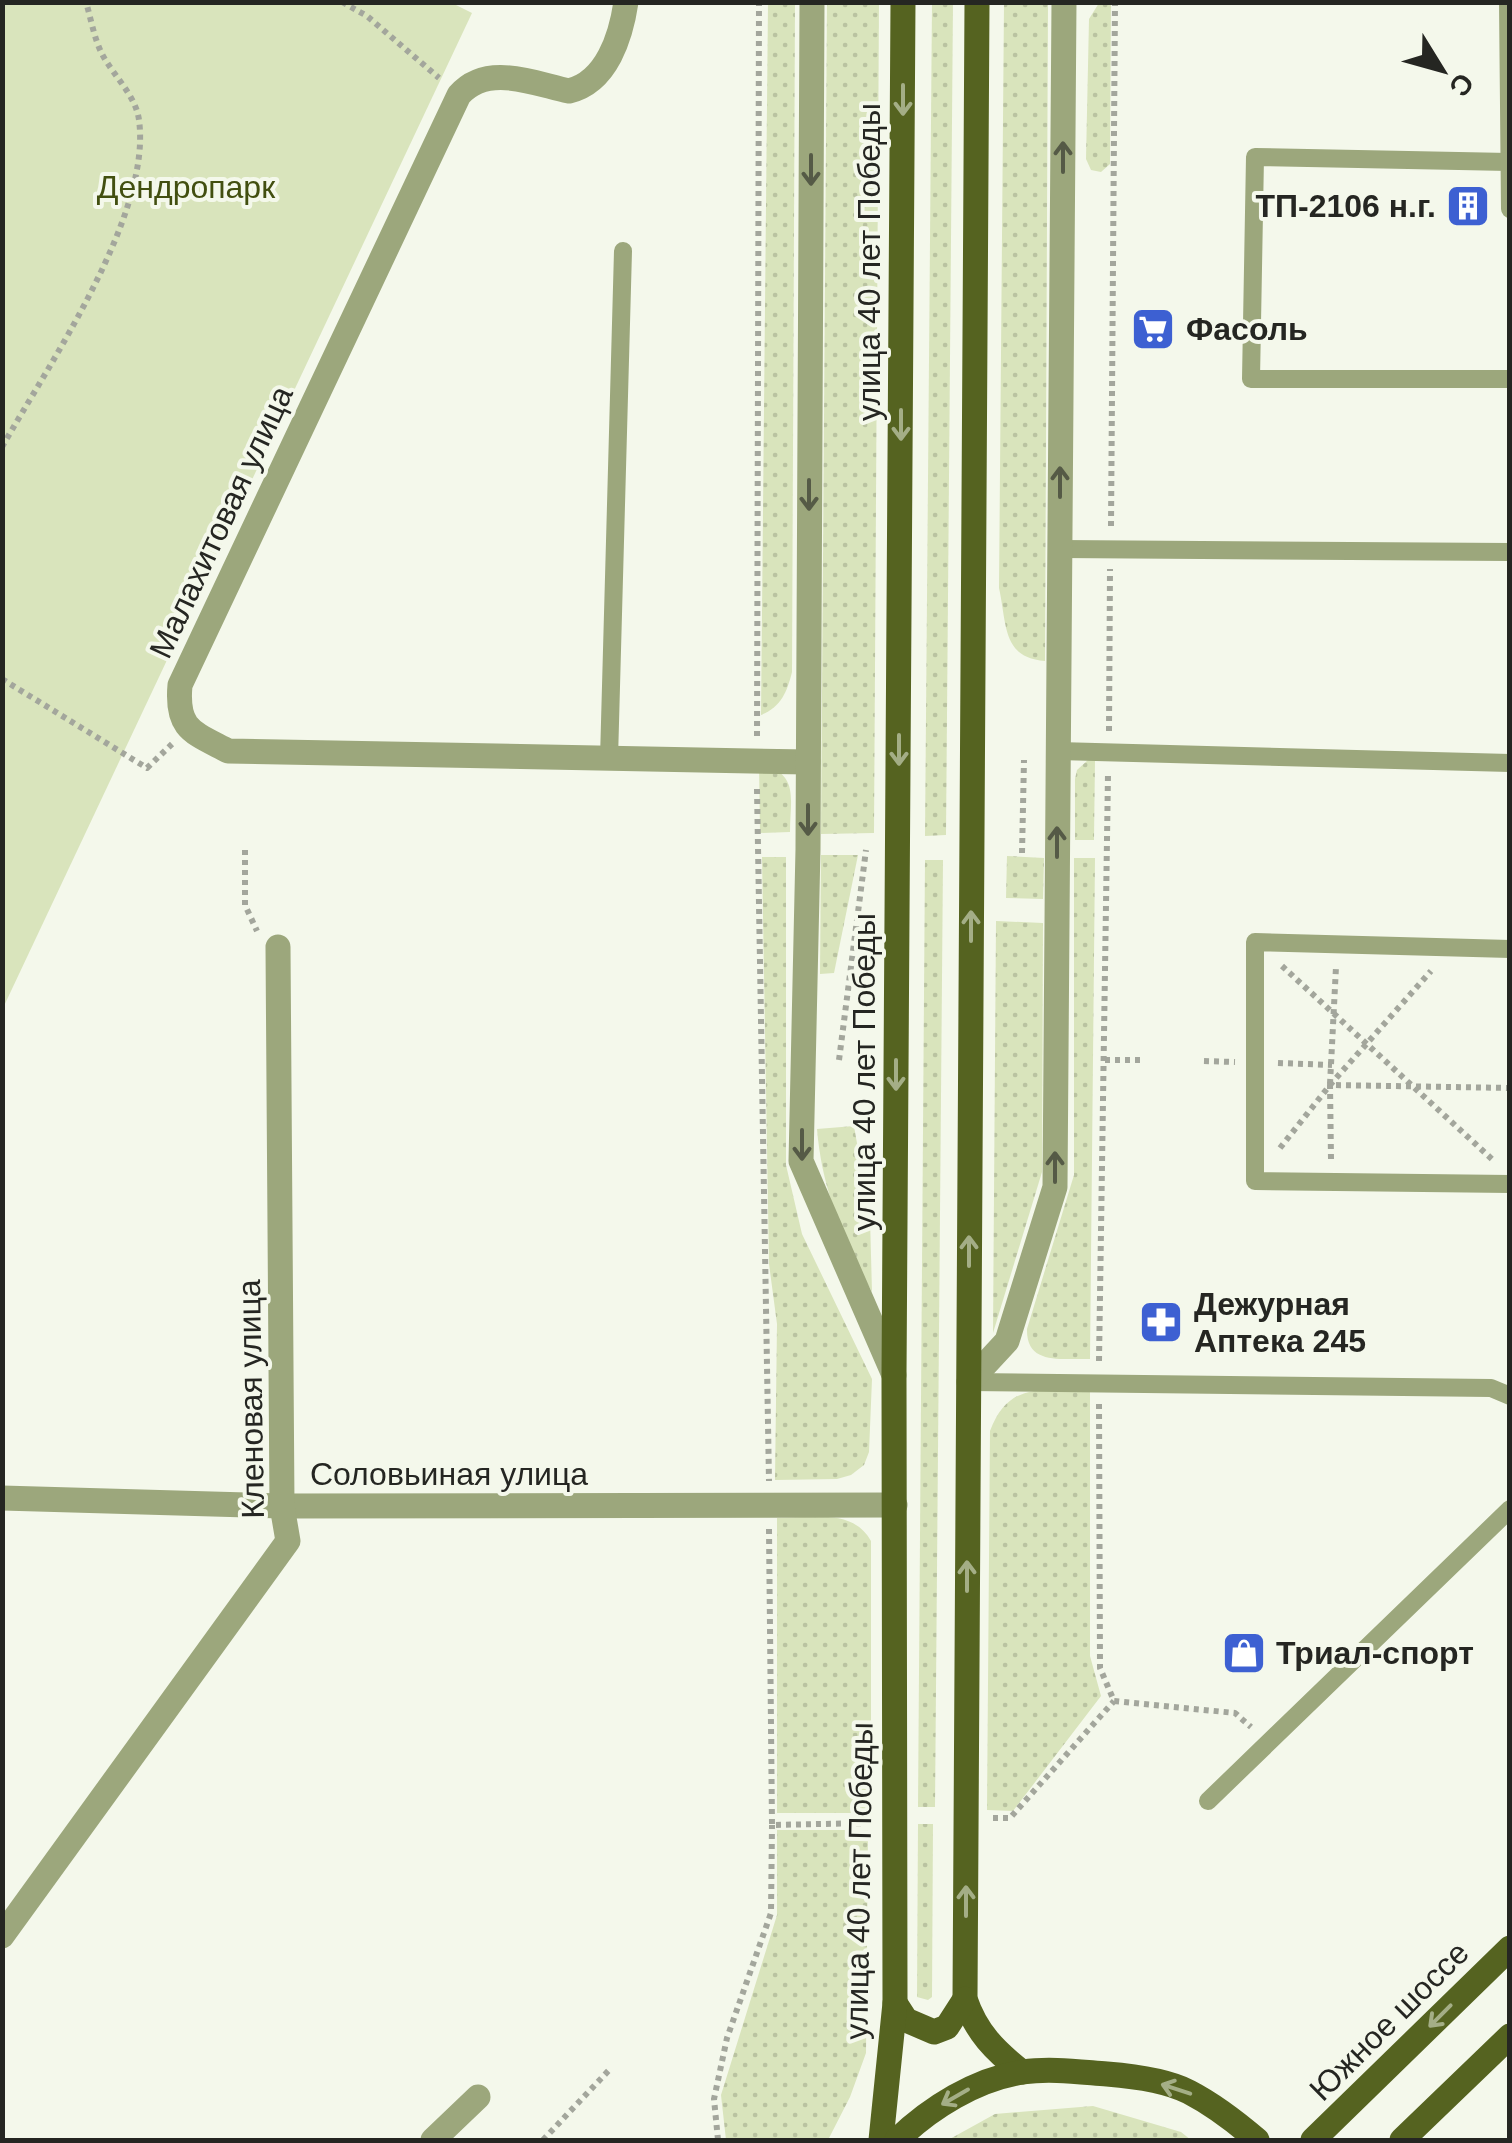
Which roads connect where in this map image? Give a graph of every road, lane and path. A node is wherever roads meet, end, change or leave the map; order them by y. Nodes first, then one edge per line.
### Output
1 (86, 2) edge
2 (342, 2) edge
3 (626, 2) edge
4 (760, 2) edge
5 (812, 2) edge
6 (904, 2) edge
7 (977, 2) edge
8 (1064, 2) edge
9 (1116, 2) edge
10 (1508, 2) edge
11 (459, 95) junction
12 (1509, 162) edge
13 (1510, 210) edge
14 (623, 251) dead end
15 (1510, 378) edge
16 (2, 447) edge
17 (1060, 549) junction
18 (1110, 549) junction
19 (1510, 552) edge
20 (2, 679) edge
21 (188, 730) junction
22 (1058, 750) junction
23 (1108, 753) junction
24 (609, 759) junction
25 (1024, 760) dead end
26 (757, 762) junction
27 (808, 762) junction
28 (1510, 764) edge
29 (245, 850) dead end
30 (866, 850) dead end
31 (1022, 854) dead end
32 (1255, 942) junction
33 (1336, 945) junction
34 (278, 947) joint
35 (1451, 948) junction
36 (1510, 949) edge
37 (1336, 1014) junction
38 (1367, 1043) junction
39 (839, 1060) dead end
40 (1104, 1060) junction
41 (1142, 1060) dead end
42 (1255, 1062) junction
43 (1332, 1064) junction
44 (1330, 1085) junction
45 (1416, 1086) junction
46 (1510, 1088) edge
47 (1496, 1164) dead end
48 (1255, 1180) junction
49 (1331, 1182) junction
50 (1510, 1184) edge
51 (894, 1375) junction
52 (968, 1382) junction
53 (1099, 1382) junction
54 (1510, 1396) edge
55 (2, 1498) edge
56 (895, 1505) junction
57 (282, 1506) junction
58 (769, 1508) junction
59 (1510, 1509) edge
60 (1114, 1701) junction
61 (1269, 1742) junction
62 (1208, 1801) dead end
63 (966, 1819) junction
64 (894, 1823) junction
65 (772, 1824) junction
66 (2, 1936) edge
67 (1510, 1948) edge
68 (965, 1998) junction
69 (894, 2003) junction
70 (1510, 2036) edge
71 (612, 2068) dead end
72 (1022, 2072) junction
73 (478, 2097) dead end
74 (433, 2140) edge
75 (543, 2140) edge
76 (718, 2140) edge
77 (881, 2140) edge
78 (897, 2140) edge
79 (1257, 2140) edge
80 (1313, 2140) edge
81 (1402, 2140) edge

1 - 16 path
2 - 11 path
3 - 11 street
4 - 26 path
5 -> 27 street
6 -> 51 main road, улица 40 лет Победы
52 -> 7 main road
17 -> 8 street
9 - 18 path
10 - 12 lane
11 - 21 street, Малахитовая улица
12 - 13 lane
12 - 15 lane
14 - 24 lane
17 - 18 lane
17 - 22 street
18 - 19 lane
18 - 23 path
20 - 21 path
21 - 24 street
22 - 23 lane
52 -> 22 street
23 - 28 lane
23 - 40 path
24 - 26 street
25 - 31 path
26 - 27 street
26 - 58 path
27 -> 51 street
29 - 34 path
30 - 39 path
32 - 33 lane
32 - 37 path
32 - 42 lane
33 - 35 lane
33 - 37 path
34 - 57 street, Кленовая улица
35 - 36 lane
35 - 38 path
37 - 38 path
37 - 43 path
38 - 44 path
38 - 45 path
40 - 41 path
40 - 53 path
42 - 43 path
42 - 48 lane
43 - 44 path
44 - 45 path
44 - 48 path
44 - 49 path
45 - 46 path
45 - 47 path
48 - 49 lane
49 - 50 lane
51 - 56 main road, улица 40 лет Победы
52 - 53 lane
63 -> 52 main road
53 - 54 lane
53 - 60 path
55 - 57 street, Соловьиная улица
56 - 58 street, Соловьиная улица
56 - 64 main road, улица 40 лет Победы
57 - 58 street, Соловьиная улица
57 - 66 street, Кленовая улица
58 - 65 path
59 - 61 lane
60 - 61 path
60 - 63 path
61 - 62 lane
68 -> 63 main road
64 - 65 path
64 - 69 main road, улица 40 лет Победы
65 - 76 path
67 -> 80 main road, Южное шоссе
68 - 69 main road
68 - 72 main road
69 - 77 main road, улица 40 лет Победы
70 - 81 main road
71 - 75 path
72 -> 78 main road
79 -> 72 main road
73 - 74 street

